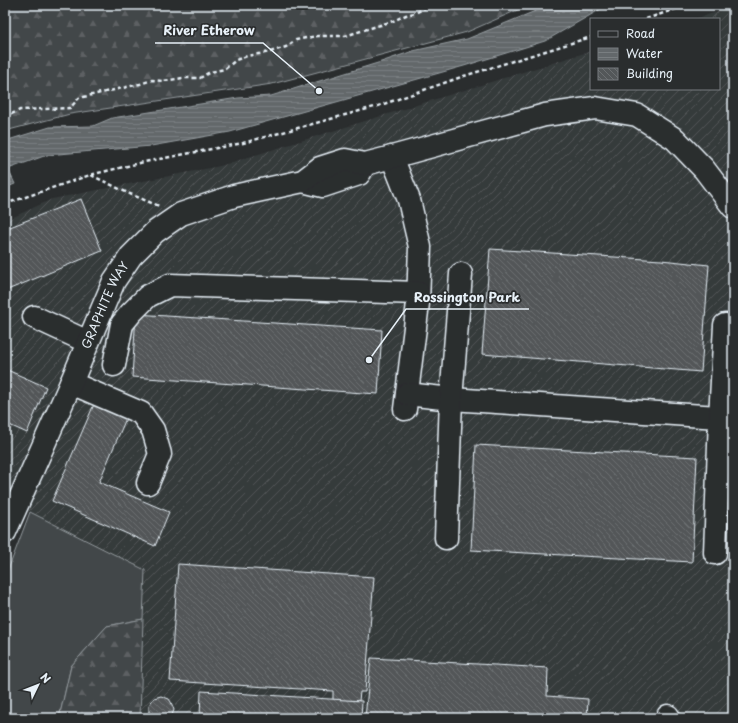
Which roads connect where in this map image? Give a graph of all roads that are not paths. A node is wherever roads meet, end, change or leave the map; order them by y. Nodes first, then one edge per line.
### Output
1 (392, 157) junction
2 (733, 207) edge
3 (461, 274) dead end
4 (418, 293) junction
5 (34, 318) dead end
6 (725, 325) dead end
7 (88, 342) junction
8 (114, 365) dead end
9 (71, 383) junction
10 (451, 399) junction
11 (726, 418) edge
12 (148, 483) dead end
13 (5, 532) edge
14 (446, 538) dead end
15 (715, 553) dead end

1 - 2 street
1 - 4 street
1 - 7 street, GRAPHITE WAY
3 - 10 street
4 - 8 street
4 - 10 street
5 - 7 street
6 - 11 street
7 - 9 street, GRAPHITE WAY
9 - 12 street
9 - 13 street, GRAPHITE WAY
10 - 11 street
10 - 14 street
11 - 15 street

